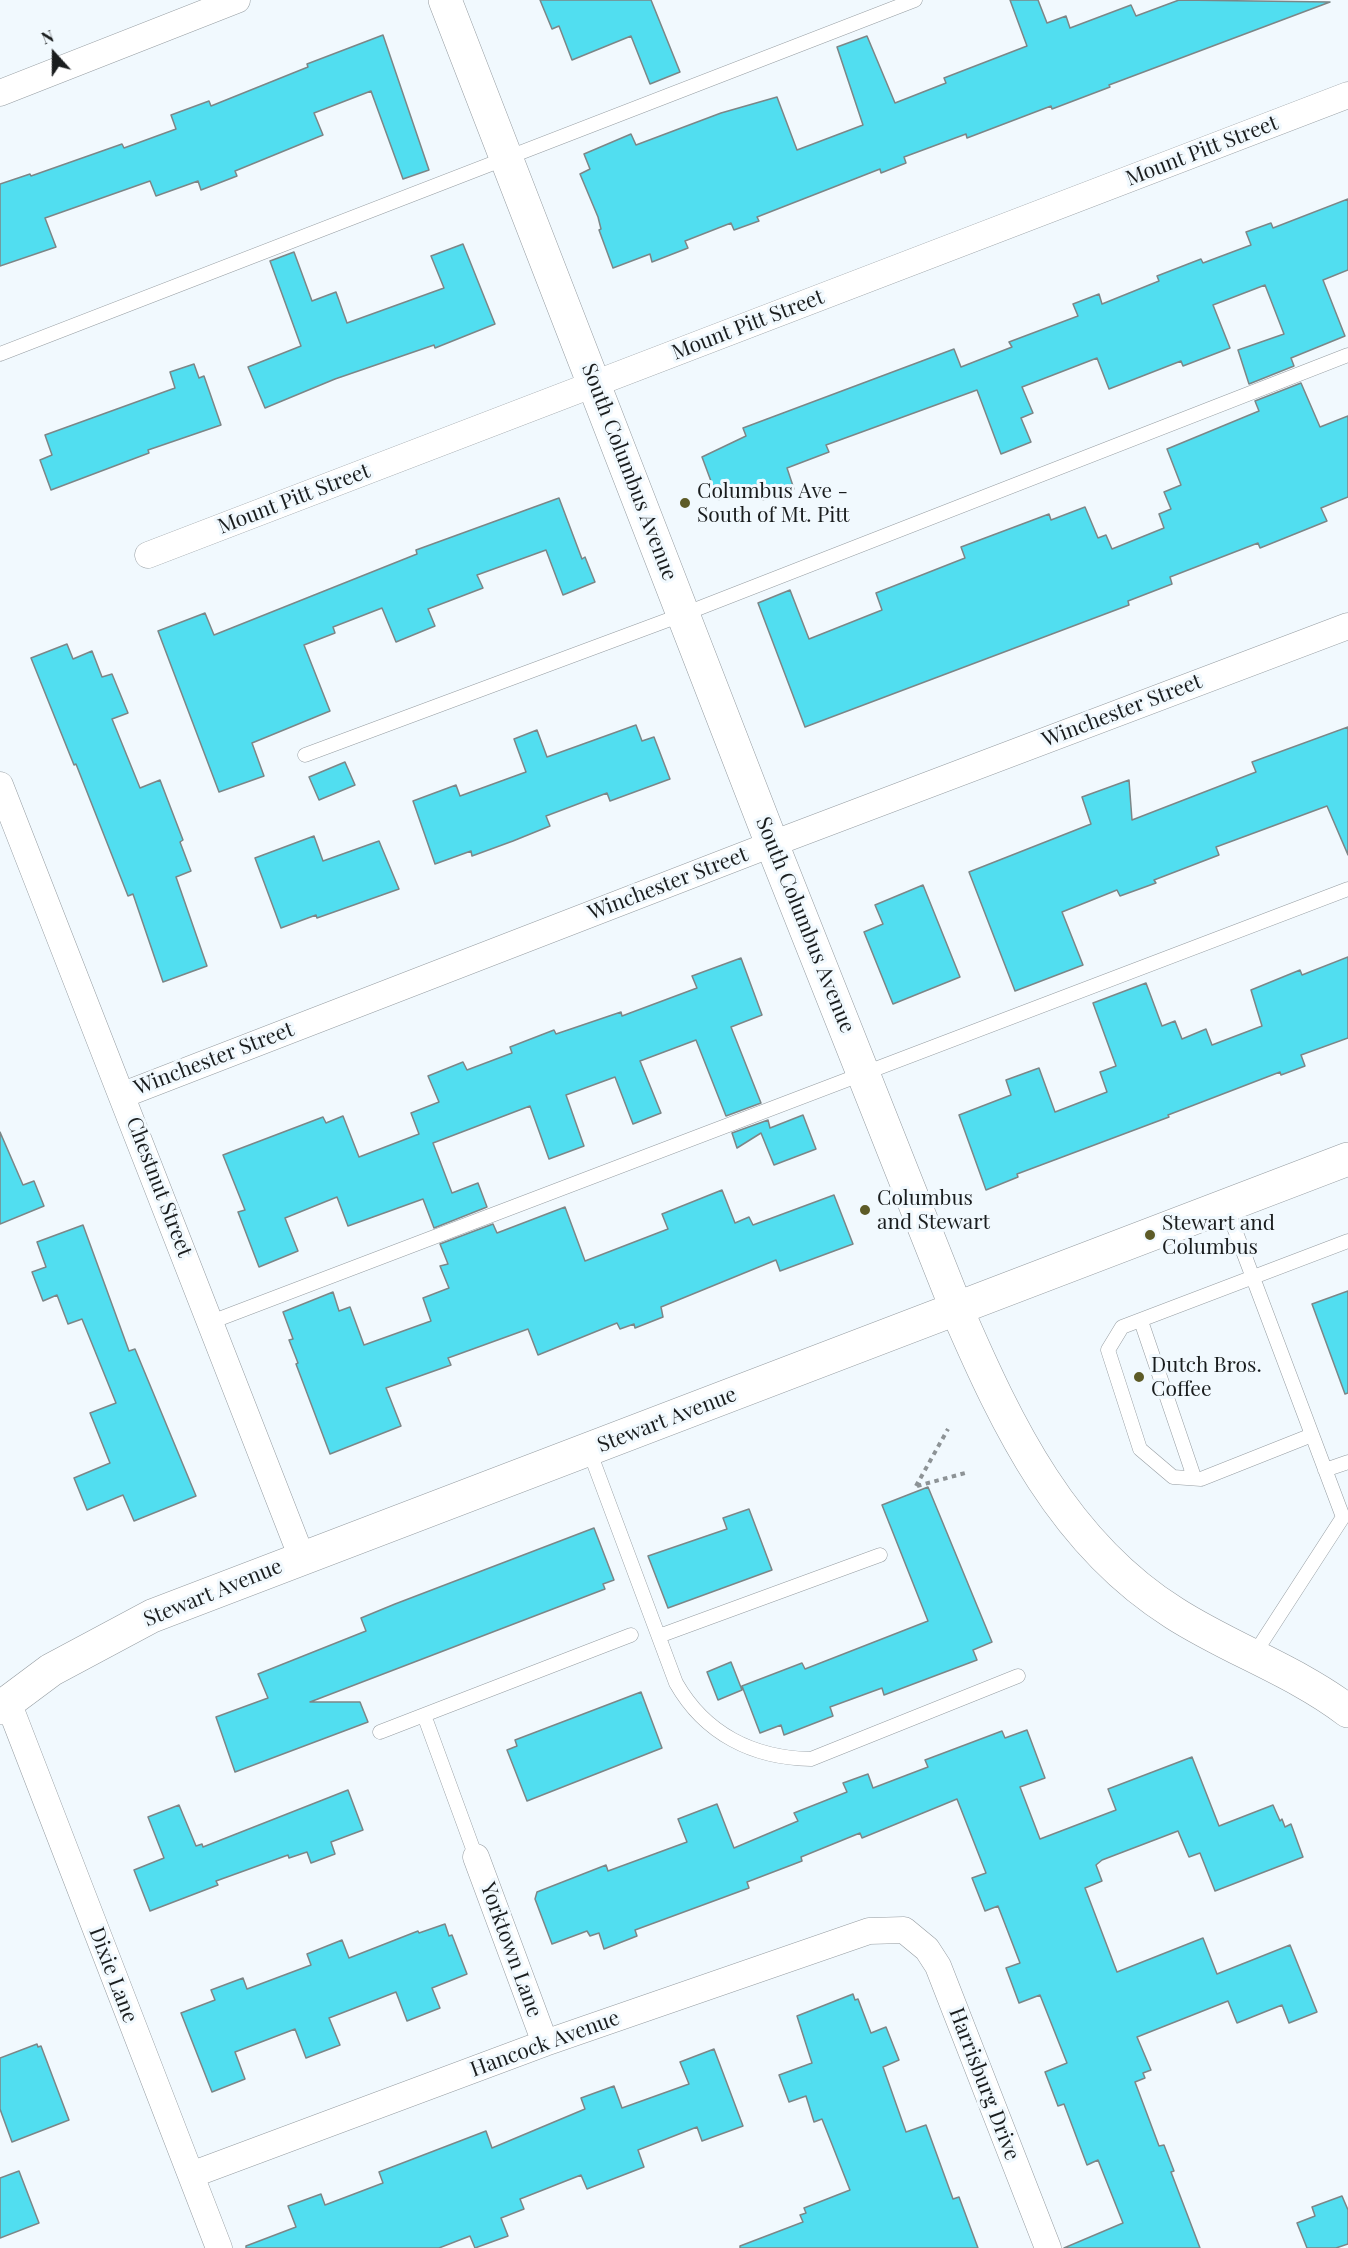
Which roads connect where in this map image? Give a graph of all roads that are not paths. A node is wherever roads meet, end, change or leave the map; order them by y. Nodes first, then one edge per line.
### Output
1 (237, 0) edge
2 (445, 0) edge
3 (915, 0) edge
4 (0, 93) edge
5 (1348, 95) edge
6 (506, 158) junction
7 (0, 354) edge
8 (1348, 355) edge
9 (595, 386) junction
10 (148, 555) dead end
11 (684, 614) junction
12 (1348, 626) edge
13 (305, 755) dead end
14 (0, 784) edge
15 (772, 844) junction
16 (1348, 889) edge
17 (864, 1073) junction
18 (123, 1095) junction
19 (1348, 1159) edge
20 (1227, 1206) junction
21 (1348, 1241) edge
22 (1253, 1277) junction
23 (957, 1310) junction
24 (1141, 1321) junction
25 (211, 1322) junction
26 (1312, 1435) junction
27 (589, 1450) junction
28 (1348, 1462) edge
29 (1325, 1470) junction
30 (1194, 1478) junction
31 (880, 1555) dead end
32 (302, 1558) junction
33 (631, 1635) dead end
34 (659, 1636) junction
35 (1252, 1656) junction
36 (1018, 1676) dead end
37 (4, 1705) edge
38 (1348, 1711) edge
39 (424, 1715) junction
40 (380, 1732) dead end
41 (476, 1857) joint
42 (904, 1930) joint
43 (545, 2043) junction
44 (191, 2175) junction
45 (219, 2248) edge
46 (1048, 2248) edge

1 - 4 street
2 - 6 main road, South Columbus Avenue
3 - 6 lane
5 - 9 street, Mount Pitt Street
6 - 7 lane
6 - 9 main road, South Columbus Avenue
8 - 11 lane
9 - 10 street, Mount Pitt Street
9 - 11 main road, South Columbus Avenue
11 - 13 lane
11 - 15 main road, South Columbus Avenue
12 - 15 street, Winchester Street
14 - 18 street, Chestnut Street
15 - 17 main road, South Columbus Avenue
15 - 18 street, Winchester Street
16 - 17 lane
17 - 23 main road, South Columbus Avenue
17 - 25 lane
18 - 25 street, Chestnut Street
19 - 20 main road, Stewart Avenue
20 - 22 lane
20 - 23 main road, Stewart Avenue
21 - 22 lane
22 - 24 lane
22 - 26 lane
23 - 27 main road, Stewart Avenue
23 - 35 main road, South Columbus Avenue
24 - 30 lane
24 - 30 lane
25 - 32 street, Chestnut Street
26 - 29 lane
26 - 30 lane
27 - 32 main road, Stewart Avenue
27 - 34 lane
28 - 29 lane
29 - 35 lane
31 - 34 lane
32 - 37 main road, Stewart Avenue
33 - 39 lane
34 - 36 lane
35 - 38 main road, South Columbus Avenue
37 - 44 street, Dixie Lane
39 - 40 lane
39 - 41 lane
41 - 43 street, Yorktown Lane
42 - 43 street, Hancock Avenue
42 - 46 street, Harrisburg Drive
43 - 44 street, Hancock Avenue
44 - 45 street, Dixie Lane

